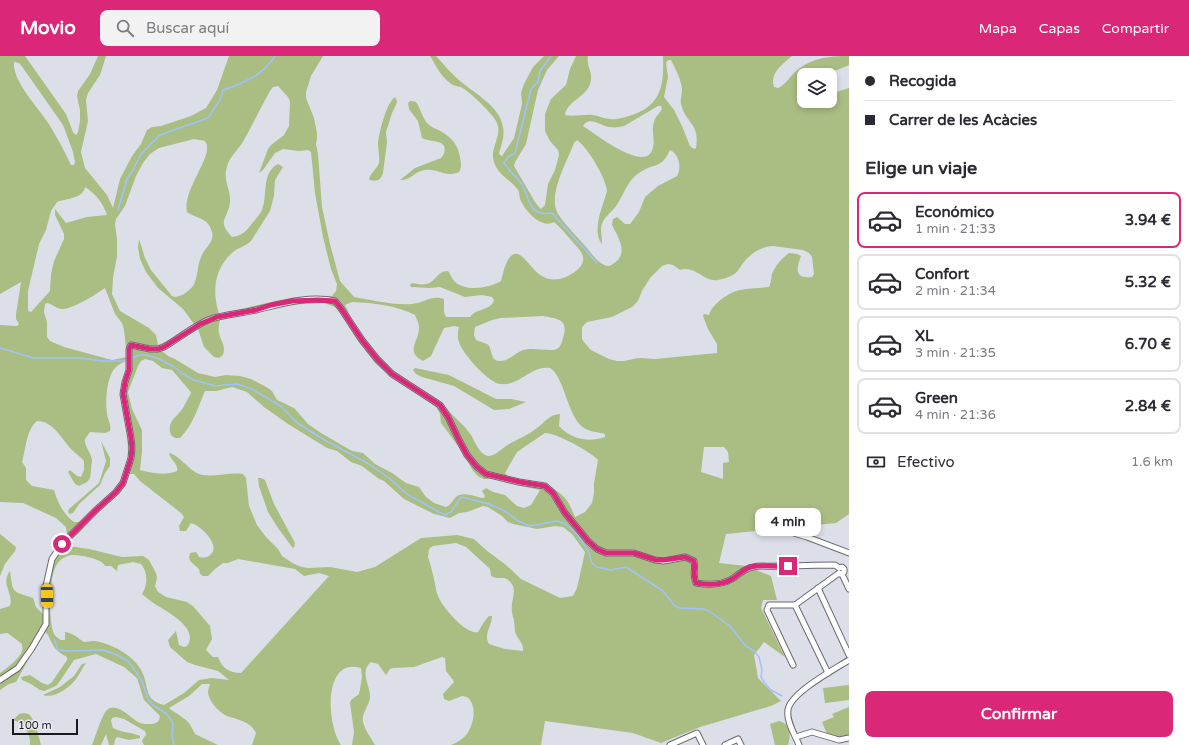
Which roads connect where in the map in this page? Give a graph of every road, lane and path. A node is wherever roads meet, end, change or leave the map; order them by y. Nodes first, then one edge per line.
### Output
1 (784, 530) dead end
2 (849, 553) edge
3 (843, 570) edge
4 (818, 588) junction
5 (849, 589) edge
6 (795, 605) junction
7 (849, 655) edge
8 (849, 660) edge
9 (793, 665) dead end
10 (828, 673) junction
11 (0, 680) edge
12 (796, 737) junction
13 (849, 738) edge
14 (670, 745) edge
15 (703, 745) edge
16 (725, 745) edge
17 (741, 745) edge
18 (799, 745) edge

1 - 2 street
3 - 4 street
3 - 5 street
3 - 11 street
4 - 6 street
4 - 7 street
6 - 9 street
6 - 10 street
8 - 10 street
10 - 12 street
12 - 13 street
12 - 18 street
14 - 15 street
16 - 17 street

